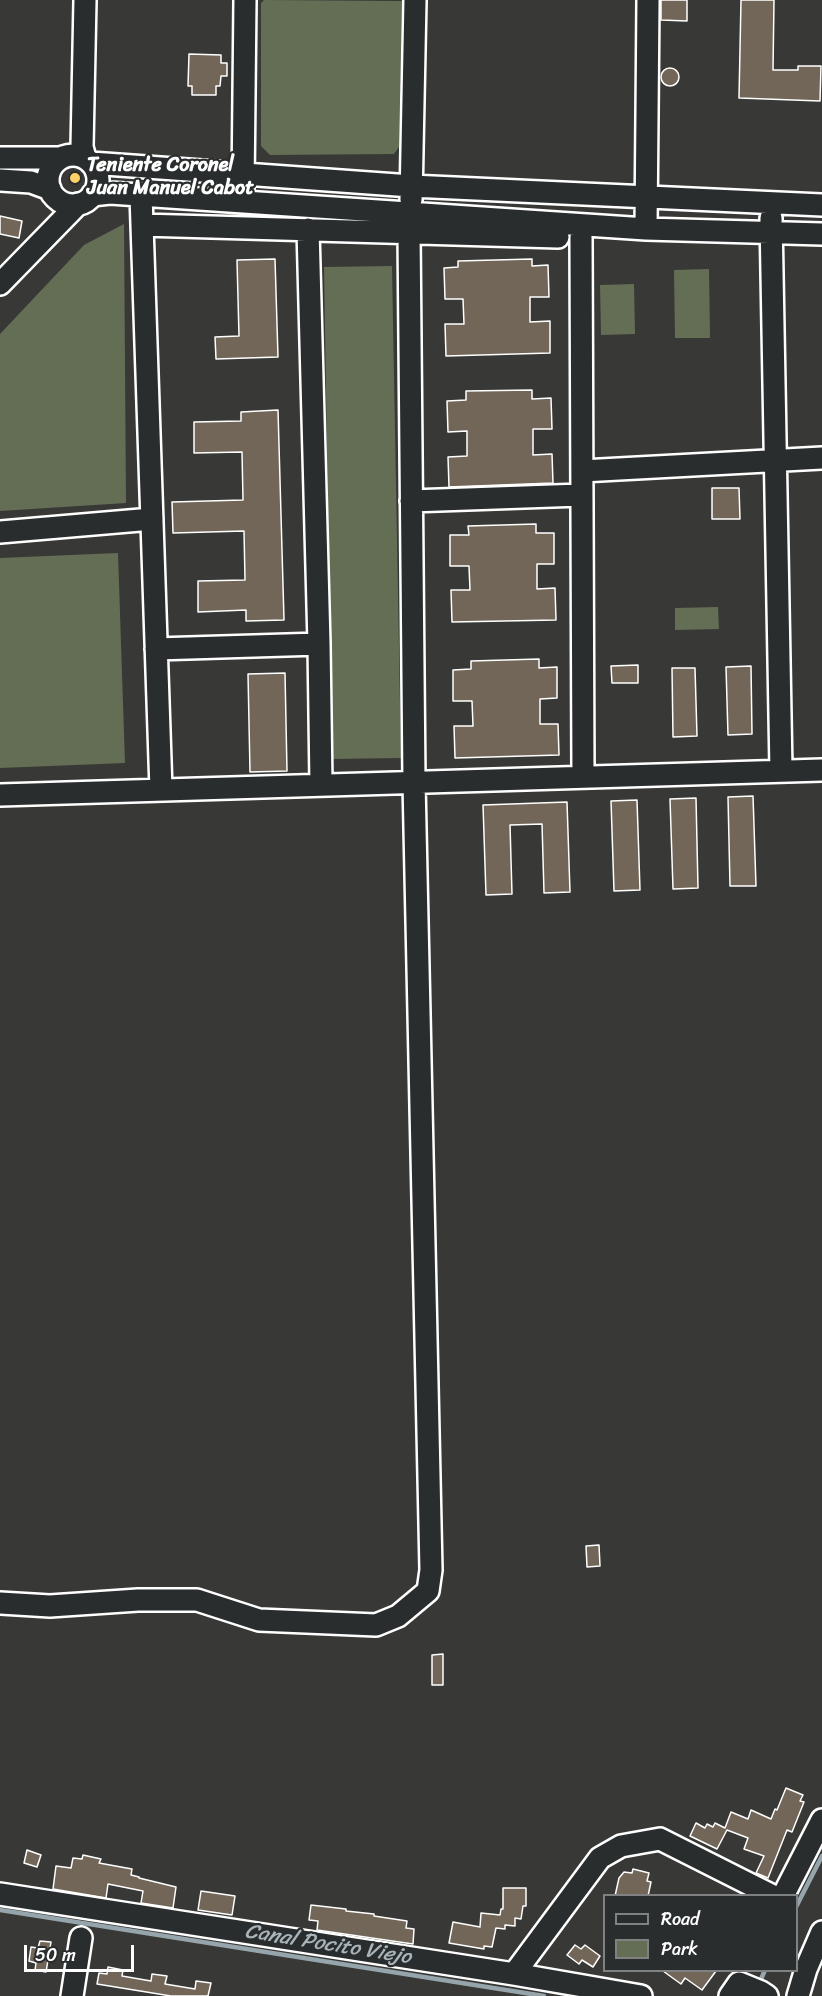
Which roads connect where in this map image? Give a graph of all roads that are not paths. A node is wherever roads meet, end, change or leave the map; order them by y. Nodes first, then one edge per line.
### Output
1 (85, 0) edge
2 (246, 0) edge
3 (415, 0) edge
4 (648, 0) edge
5 (0, 158) edge
6 (60, 158) junction
7 (88, 160) junction
8 (243, 174) junction
9 (0, 180) edge
10 (350, 182) junction
11 (411, 186) junction
12 (50, 189) junction
13 (141, 195) junction
14 (645, 197) junction
15 (85, 200) junction
16 (243, 202) junction
17 (771, 203) junction
18 (822, 204) edge
19 (350, 209) junction
20 (410, 223) junction
21 (142, 225) junction
22 (609, 226) junction
23 (308, 229) junction
24 (646, 229) junction
25 (350, 231) junction
26 (771, 232) junction
27 (822, 234) edge
28 (581, 237) junction
29 (0, 284) edge
30 (822, 458) edge
31 (775, 460) junction
32 (582, 471) junction
33 (581, 495) junction
34 (411, 501) junction
35 (152, 519) junction
36 (0, 532) edge
37 (319, 644) junction
38 (156, 650) junction
39 (822, 770) edge
40 (781, 771) junction
41 (583, 777) junction
42 (414, 782) junction
43 (321, 785) junction
44 (161, 790) junction
45 (0, 795) edge
46 (0, 1603) edge
47 (822, 1820) edge
48 (0, 1894) edge
49 (769, 1894) edge
50 (784, 1894) edge
51 (822, 1932) edge
52 (81, 1938) dead end
53 (514, 1974) junction
54 (72, 1996) edge
55 (641, 1996) edge
56 (798, 1996) edge

1 - 7 street
2 - 8 street
3 - 11 street
4 - 14 street
5 - 6 street
6 - 7 street
6 - 12 street
7 - 8 street
7 - 15 street
8 - 10 street
8 - 16 street
9 - 12 street
10 - 11 street
10 - 19 street
11 - 14 street
11 - 20 street
12 - 15 street
13 - 15 street
13 - 16 street
13 - 21 street
14 - 17 street
14 - 24 street
15 - 29 street
16 - 19 street
17 - 18 street
17 - 26 street
19 - 20 street
19 - 25 street
20 - 22 street
20 - 25 street
20 - 28 street
20 - 34 street
21 - 23 street
21 - 35 street
22 - 24 street
22 - 28 street
23 - 25 street
23 - 37 street
24 - 26 street
26 - 27 street
26 - 31 street
28 - 32 street
30 - 31 street
31 - 32 street
31 - 40 street
32 - 33 street
33 - 34 street
33 - 41 street
34 - 42 street
35 - 36 street
35 - 38 street
37 - 38 street
37 - 43 street
38 - 44 street
39 - 40 street
40 - 41 street
41 - 42 street
42 - 43 street
42 - 46 street
43 - 44 street
44 - 45 street
47 - 50 street
48 - 53 street
49 - 53 street
51 - 56 street
52 - 54 street
53 - 55 street

